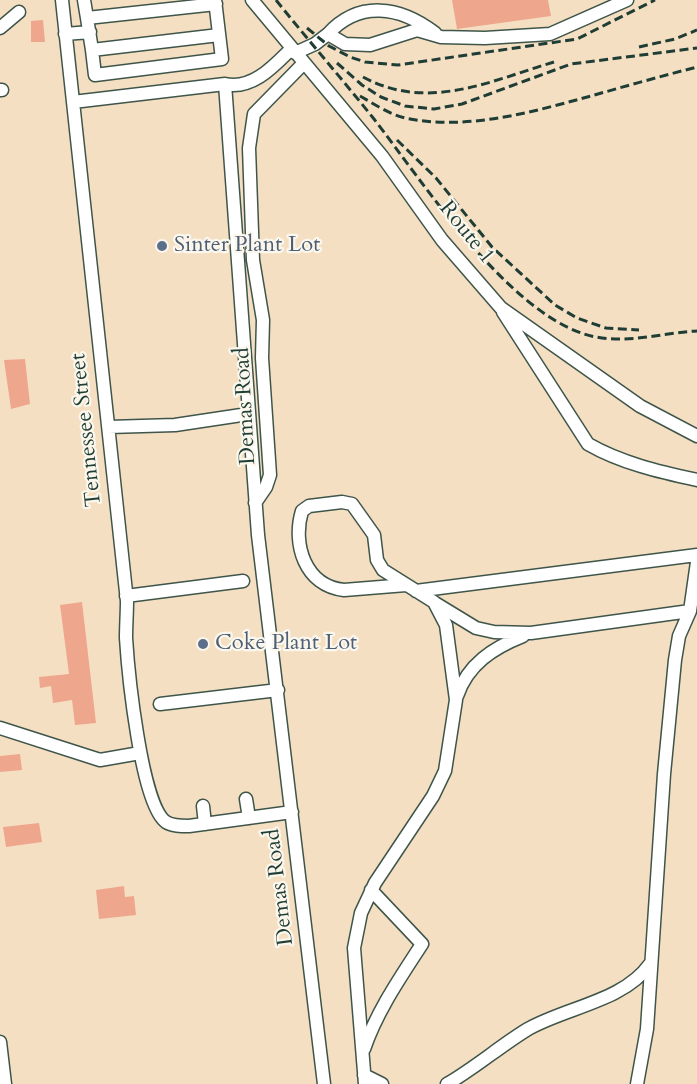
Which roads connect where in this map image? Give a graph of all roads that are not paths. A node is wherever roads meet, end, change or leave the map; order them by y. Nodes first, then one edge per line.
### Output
1 (62, 0) edge
2 (84, 0) edge
3 (252, 0) edge
4 (393, 0) edge
5 (627, 0) edge
6 (215, 2) edge
7 (382, 8) junction
8 (19, 12) dead end
9 (87, 18) junction
10 (0, 28) edge
11 (90, 32) junction
12 (65, 34) junction
13 (328, 34) junction
14 (219, 35) junction
15 (441, 37) junction
16 (92, 50) junction
17 (293, 51) junction
18 (303, 64) junction
19 (225, 84) junction
20 (73, 102) junction
21 (501, 308) junction
22 (248, 414) junction
23 (109, 428) junction
24 (697, 436) edge
25 (697, 480) edge
26 (255, 503) junction
27 (697, 555) edge
28 (697, 562) edge
29 (243, 582) dead end
30 (411, 588) junction
31 (126, 596) junction
32 (434, 602) junction
33 (690, 611) junction
34 (531, 633) junction
35 (278, 690) junction
36 (456, 700) junction
37 (160, 704) dead end
38 (0, 728) edge
39 (140, 753) junction
40 (246, 799) dead end
41 (203, 806) dead end
42 (292, 812) junction
43 (249, 818) junction
44 (205, 824) junction
45 (371, 890) junction
46 (651, 963) junction
47 (0, 1042) edge
48 (362, 1055) junction
49 (364, 1080) edge
50 (5, 1084) edge
51 (324, 1084) edge
52 (382, 1084) edge
53 (447, 1084) edge
54 (637, 1084) edge

1 - 12 street, Tennessee Street
2 - 9 street
3 - 17 street, Route 1
4 - 7 street
5 - 15 street
6 - 9 street
6 - 14 street
7 - 13 street
7 - 15 street
8 - 10 street
9 - 11 street
11 - 12 street
11 - 16 street
12 - 20 street, Tennessee Street
13 - 15 street
13 - 17 street
14 - 16 street
14 - 16 street
17 - 18 street, Route 1
17 - 19 street
18 - 21 street, Route 1
18 - 26 street, Demas Road
19 - 20 street
19 - 22 street
20 - 23 street, Tennessee Street
21 - 24 street, Route 1
21 - 25 street
22 - 23 street
22 - 26 street
23 - 31 street, Tennessee Street
26 - 35 street, Demas Road
27 - 30 street
28 - 33 street
29 - 31 street
30 - 30 street
30 - 32 street
31 - 39 street, Tennessee Street
32 - 34 street
32 - 36 street
33 - 34 street
33 - 46 street
34 - 36 street
35 - 37 street
35 - 42 street, Demas Road
36 - 45 street
38 - 39 street
39 - 44 street, Tennessee Street
40 - 43 street
41 - 44 street
42 - 43 street
42 - 51 street, Demas Road
43 - 44 street
45 - 48 street
45 - 48 street
46 - 53 street
46 - 54 street
47 - 50 street
48 - 49 street
49 - 52 street

